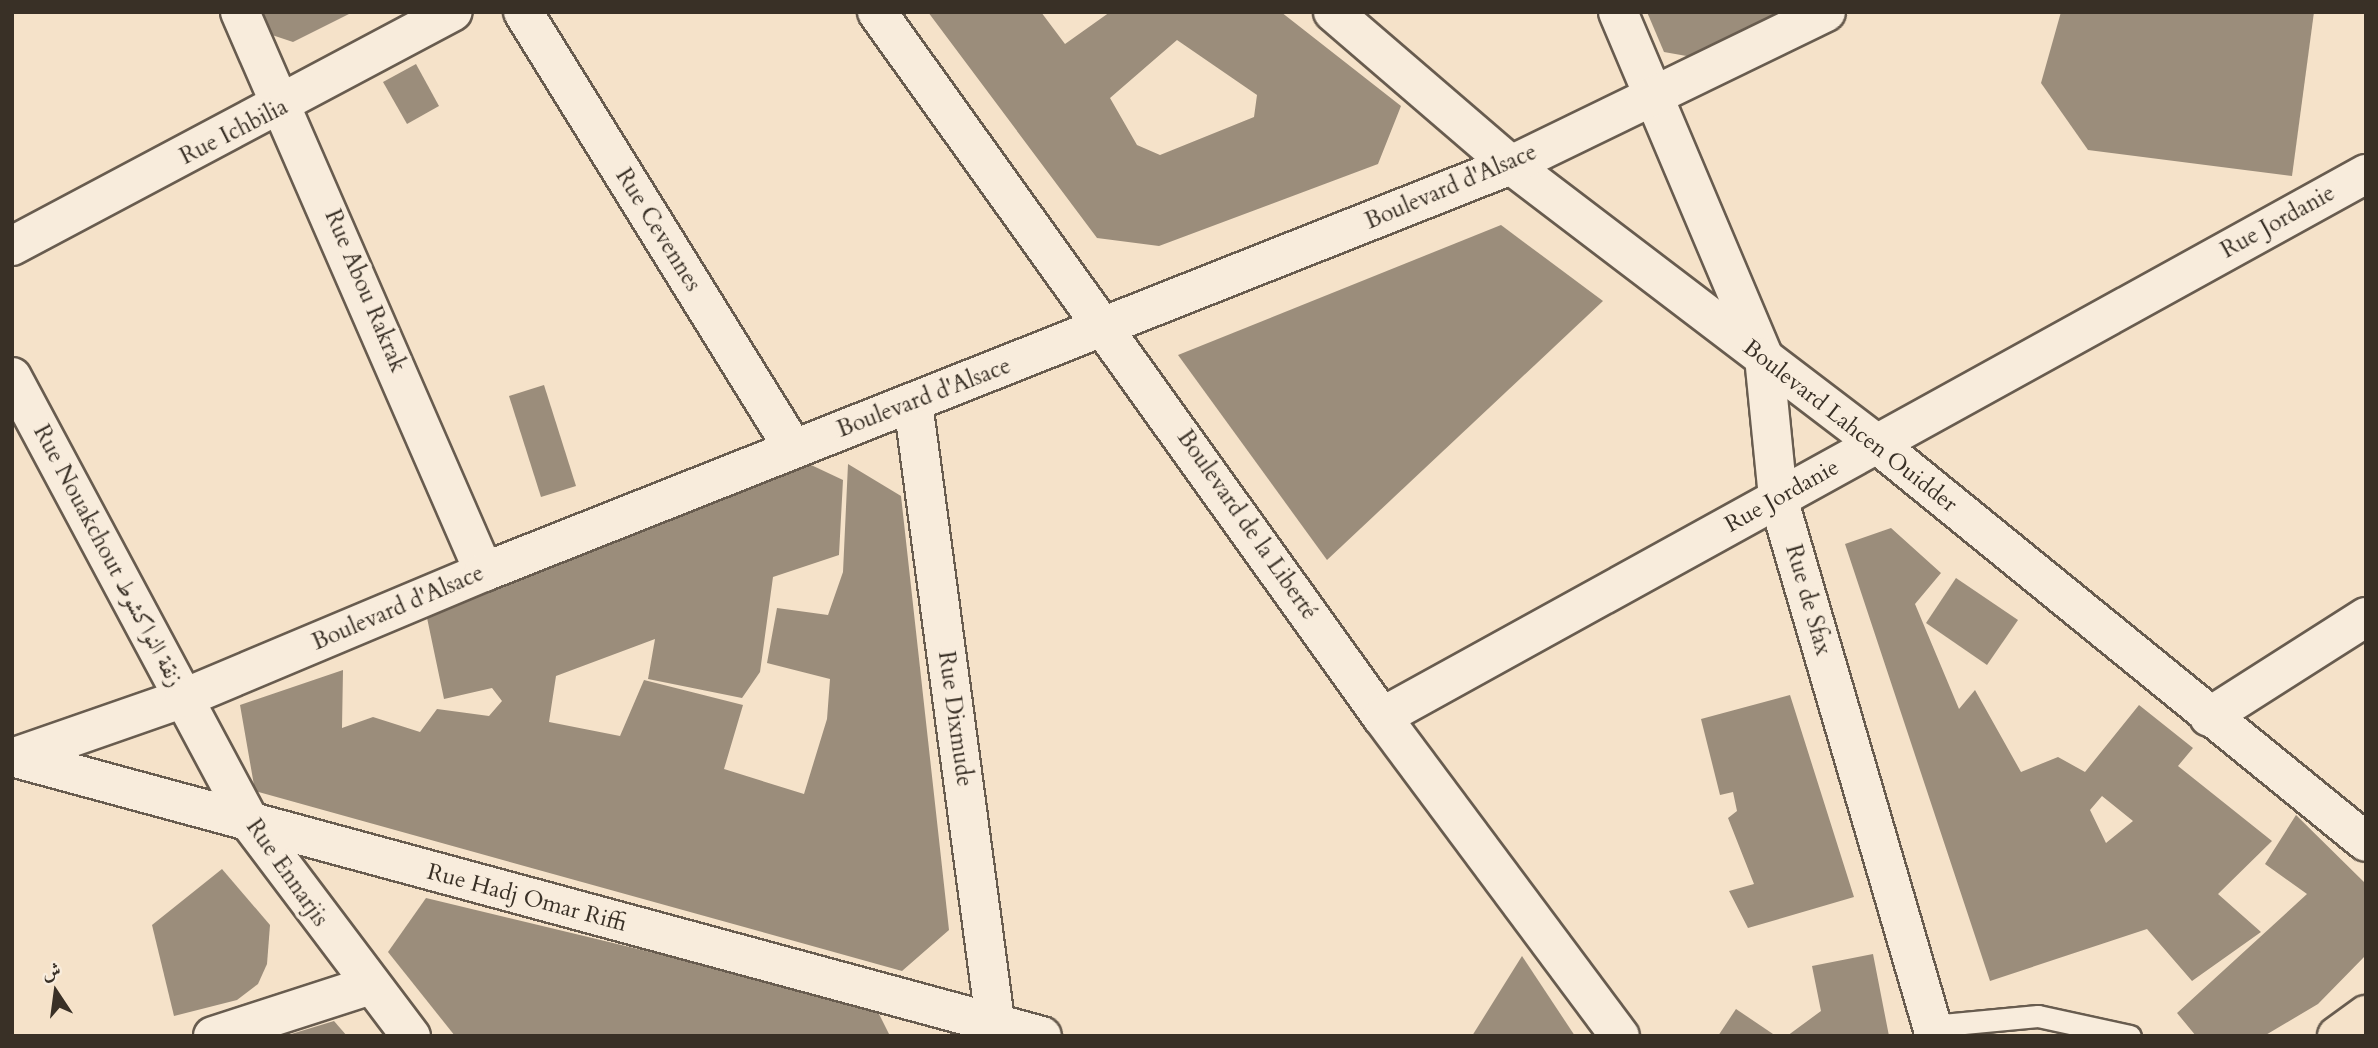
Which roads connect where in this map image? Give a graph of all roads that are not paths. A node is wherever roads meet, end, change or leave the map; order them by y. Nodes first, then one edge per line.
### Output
1 (240, 12) edge
2 (453, 12) edge
3 (523, 12) edge
4 (877, 12) edge
5 (1333, 12) edge
6 (1618, 12) edge
7 (1826, 12) edge
8 (1657, 96) junction
9 (286, 106) junction
10 (1511, 164) junction
11 (2366, 174) edge
12 (12, 246) edge
13 (1107, 327) junction
14 (1764, 357) junction
15 (12, 377) edge
16 (912, 403) junction
17 (1877, 443) junction
18 (793, 448) junction
19 (1779, 498) junction
20 (484, 572) junction
21 (2366, 617) edge
22 (184, 698) junction
23 (1382, 717) junction
24 (2209, 717) junction
25 (13, 758) edge
26 (251, 824) junction
27 (2366, 842) edge
28 (368, 986) junction
29 (2366, 1015) edge
30 (996, 1029) edge
31 (1934, 1031) edge
32 (213, 1036) edge
33 (411, 1036) edge
34 (1042, 1036) edge
35 (1620, 1036) edge
36 (2130, 1036) edge
37 (2337, 1036) edge

1 - 9 street, Rue Abou Rakrak
2 - 9 street, Rue Ichbilia
3 - 18 street, Rue Cevennes
4 - 13 street, Boulevard de la Liberté
5 - 10 street, Boulevard Lahcen Ouidder
6 - 8 street, Rue de Sfax
7 - 8 street, Boulevard d'Alsace
8 - 10 street, Boulevard d'Alsace
8 - 14 street, Rue de Sfax
9 - 12 street, Rue Ichbilia
9 - 20 street, Rue Abou Rakrak
10 - 13 street, Boulevard d'Alsace
10 - 14 street, Boulevard Lahcen Ouidder
11 - 17 street, Rue Jordanie
13 - 16 street, Boulevard d'Alsace
13 - 23 street, Boulevard de la Liberté
14 - 17 street, Boulevard Lahcen Ouidder
14 - 19 street, Rue de Sfax
15 - 22 street, Rue Nouakchout زنقة النواكشوط
16 - 18 street, Boulevard d'Alsace
16 - 30 street, Rue Dixmude
17 - 19 street, Rue Jordanie
17 - 24 street, Boulevard Lahcen Ouidder
18 - 20 street, Boulevard d'Alsace
19 - 23 street, Rue Jordanie
19 - 31 street, Rue de Sfax
20 - 22 street, Boulevard d'Alsace
21 - 24 street
22 - 25 street, Boulevard d'Alsace
22 - 26 street, Rue Ennarjis
23 - 35 street, Boulevard de la Liberté
24 - 27 street, Boulevard Lahcen Ouidder
25 - 26 street, Rue Hadj Omar Riffi
26 - 28 street, Rue Ennarjis
26 - 30 street, Rue Hadj Omar Riffi
28 - 32 street
28 - 33 street, Rue Ennarjis
29 - 37 main road
30 - 34 street, Rue Hadj Omar Riffi
31 - 36 lane

